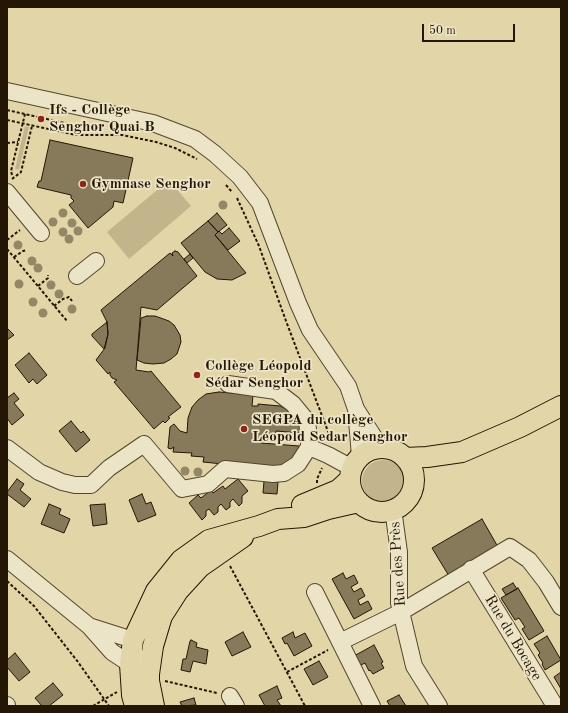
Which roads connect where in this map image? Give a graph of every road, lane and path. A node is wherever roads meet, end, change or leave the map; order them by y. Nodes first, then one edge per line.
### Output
1 (7, 91) edge
2 (7, 110) edge
3 (25, 114) junction
4 (7, 120) edge
5 (23, 124) junction
6 (69, 124) dead end
7 (32, 126) junction
8 (18, 142) junction
9 (7, 143) edge
10 (199, 161) dead end
11 (7, 179) edge
12 (222, 181) dead end
13 (9, 186) edge
14 (22, 228) dead end
15 (42, 233) dead end
16 (7, 240) edge
17 (7, 249) edge
18 (27, 250) dead end
19 (14, 257) junction
20 (96, 261) dead end
21 (48, 275) dead end
22 (77, 276) dead end
23 (38, 286) junction
24 (72, 302) dead end
25 (54, 306) junction
26 (66, 321) dead end
27 (228, 384) dead end
28 (561, 406) edge
29 (356, 409) junction
30 (309, 447) junction
31 (7, 448) edge
32 (381, 448) junction
33 (462, 452) junction
34 (328, 455) junction
35 (405, 458) junction
36 (354, 468) junction
37 (414, 480) junction
38 (319, 488) dead end
39 (359, 502) junction
40 (394, 510) junction
41 (278, 519) junction
42 (259, 526) junction
43 (222, 550) junction
44 (7, 559) edge
45 (471, 569) junction
46 (7, 581) edge
47 (315, 592) dead end
48 (561, 607) edge
49 (401, 612) junction
50 (89, 626) junction
51 (155, 638) junction
52 (341, 643) junction
53 (135, 652) junction
54 (287, 672) junction
55 (167, 682) dead end
56 (104, 699) junction
57 (233, 701) edge
58 (93, 706) edge
59 (109, 706) edge
60 (136, 706) edge
61 (153, 706) edge
62 (305, 706) edge
63 (372, 706) edge
64 (438, 706) edge
65 (555, 706) edge

1 - 29 street
2 - 3 path
3 - 5 path
3 - 6 path
4 - 5 path
5 - 7 path
5 - 8 path
7 - 10 path
7 - 13 path
8 - 9 path
8 - 11 path
12 - 34 path
13 - 15 street
14 - 16 path
17 - 19 path
18 - 19 path
19 - 23 path
20 - 22 street
21 - 23 path
23 - 25 path
24 - 25 path
25 - 26 path
27 - 30 street
28 - 33 main road
29 - 32 street
29 - 36 street
30 - 31 street
30 - 34 street
32 - 35 main road
32 - 36 main road
33 - 35 main road
33 - 37 main road
34 - 36 street
34 - 38 path
35 - 37 main road
36 - 39 main road
36 - 41 main road
37 - 40 main road
39 - 40 main road
39 - 41 main road
40 - 49 street, Rue des Près
41 - 42 main road
42 - 43 main road
42 - 53 main road
43 - 51 main road
43 - 54 path
44 - 50 street
45 - 48 street
45 - 49 street
45 - 65 street, Rue du Bocage
46 - 56 path
47 - 52 street
49 - 52 street
49 - 64 street, Rue des Près
50 - 53 street
50 - 53 street
51 - 53 street
51 - 61 main road
52 - 54 path
52 - 63 street
53 - 60 main road
53 - 61 main road
54 - 62 path
55 - 57 path
56 - 58 path
56 - 59 path

